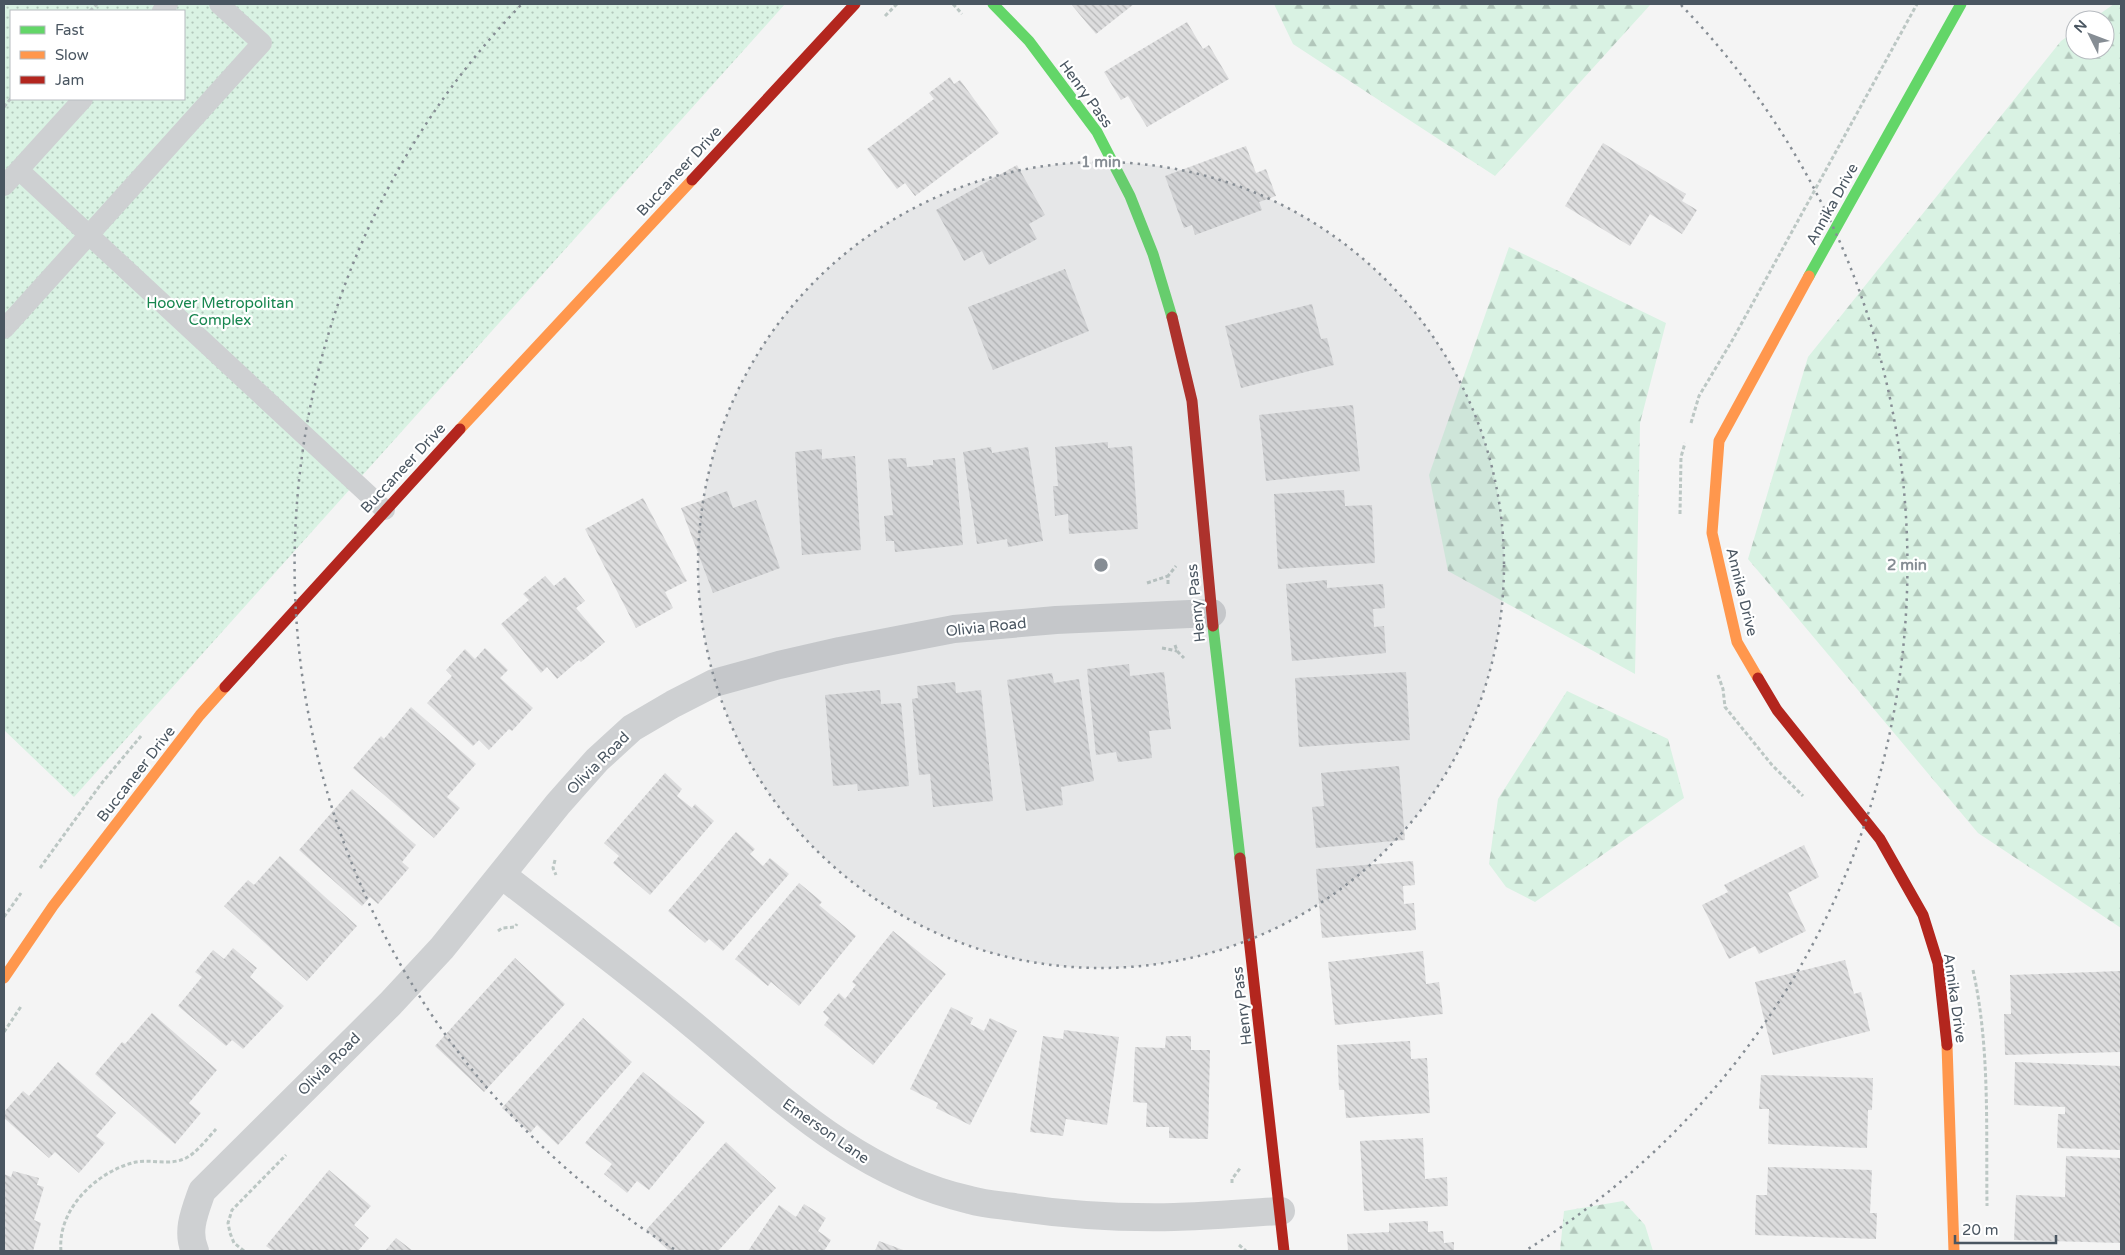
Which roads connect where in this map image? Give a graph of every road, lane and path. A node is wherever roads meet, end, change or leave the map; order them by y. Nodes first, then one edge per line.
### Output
1 (219, 4) edge
2 (855, 4) edge
3 (897, 4) edge
4 (992, 4) edge
5 (1917, 4) edge
6 (1961, 4) edge
7 (883, 18) dead end
8 (82, 100) edge
9 (18, 170) junction
10 (4, 186) edge
11 (88, 235) junction
12 (4, 328) edge
13 (1689, 431) dead end
14 (1686, 440) dead end
15 (385, 510) junction
16 (1680, 523) dead end
17 (1212, 613) junction
18 (1154, 647) dead end
19 (1177, 651) dead end
20 (1717, 672) dead end
21 (1806, 799) dead end
22 (557, 852) dead end
23 (502, 875) junction
24 (537, 903) junction
25 (494, 934) dead end
26 (4, 978) edge
27 (26, 999) dead end
28 (4, 1032) edge
29 (287, 1154) dead end
30 (1232, 1179) dead end
31 (1223, 1181) dead end
32 (1280, 1211) junction
33 (195, 1251) edge
34 (244, 1251) edge
35 (1284, 1251) edge
36 (1954, 1251) edge

1 - 11 lane
2 - 15 street, Buccaneer Drive
3 - 7 path
4 - 17 street, Henry Pass
5 - 13 path
6 - 36 street, Annika Drive
8 - 9 lane
9 - 10 lane
9 - 11 lane
11 - 12 lane
11 - 15 lane
14 - 16 path
15 - 26 street, Buccaneer Drive
17 - 23 street, Olivia Road
17 - 32 street, Henry Pass
18 - 19 path
20 - 21 path
22 - 24 path
23 - 24 street, Emerson Lane
23 - 33 street, Olivia Road
24 - 25 path
24 - 32 street, Emerson Lane
27 - 28 path
29 - 34 path
30 - 31 path
32 - 35 street, Henry Pass

